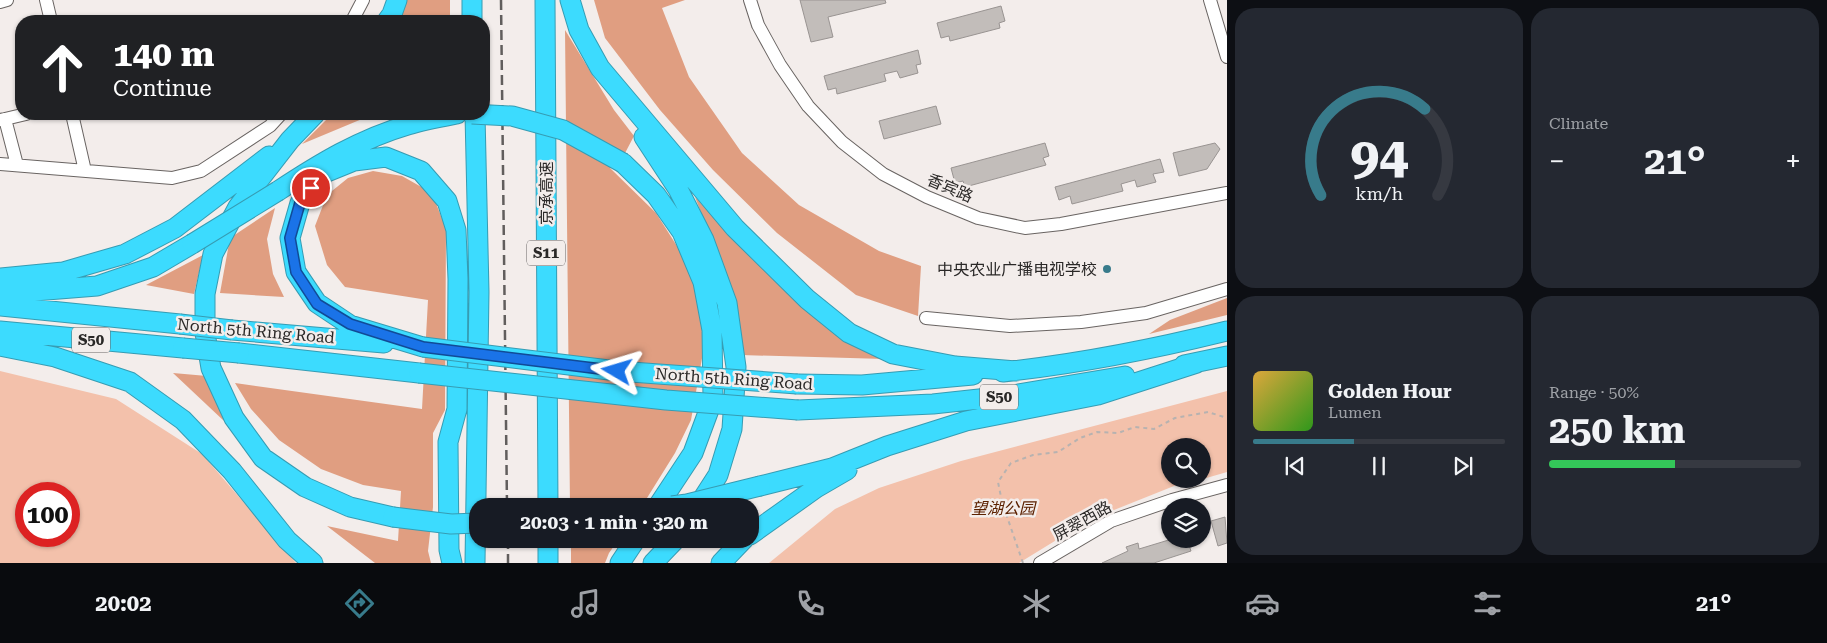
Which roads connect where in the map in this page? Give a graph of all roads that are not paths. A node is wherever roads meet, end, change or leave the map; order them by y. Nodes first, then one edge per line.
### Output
1 (7, 0) edge
2 (46, 0) edge
3 (363, 0) edge
4 (397, 0) edge
5 (472, 0) edge
6 (544, 0) edge
7 (570, 0) edge
8 (750, 0) edge
9 (1210, 0) edge
10 (0, 2) edge
11 (50, 15) edge
12 (355, 15) edge
13 (391, 15) edge
14 (472, 15) edge
15 (1227, 56) edge
16 (600, 68) junction
17 (490, 115) edge
18 (3, 119) edge
19 (73, 120) edge
20 (276, 120) edge
21 (309, 120) edge
22 (428, 120) edge
23 (473, 120) edge
24 (290, 140) junction
25 (0, 164) edge
26 (17, 165) junction
27 (85, 172) junction
28 (1227, 193) edge
29 (0, 278) edge
30 (1227, 289) edge
31 (0, 292) edge
32 (0, 306) edge
33 (926, 318) dead end
34 (0, 331) edge
35 (1227, 331) edge
36 (0, 346) edge
37 (423, 347) junction
38 (1227, 356) edge
39 (1197, 363) junction
40 (1016, 371) junction
41 (887, 446) junction
42 (1227, 485) edge
43 (548, 498) edge
44 (663, 498) edge
45 (703, 498) edge
46 (712, 498) edge
47 (469, 523) edge
48 (759, 529) edge
49 (548, 548) edge
50 (630, 548) edge
51 (667, 548) edge
52 (735, 548) edge
53 (313, 563) edge
54 (452, 563) edge
55 (475, 563) edge
56 (548, 563) edge
57 (620, 563) edge
58 (653, 563) edge
59 (721, 563) edge
60 (1040, 563) edge

1 - 10 street
2 - 11 street
3 - 12 street
4 - 13 highway
5 - 14 highway
6 - 43 highway, 京承高速 / S11
7 - 16 highway
8 - 28 street, 香宾路
9 - 15 street
16 - 40 highway
16 - 45 highway
17 - 44 highway, bridge
18 - 26 street
19 - 27 street
20 - 27 street
21 - 24 highway
22 - 31 highway, bridge
23 - 55 highway
24 - 29 highway
24 - 47 highway, bridge
25 - 26 street
26 - 27 street
30 - 33 street
32 - 37 highway, North 5th Ring Road / S50, bridge
34 - 39 highway, North 5th Ring Road / S50, bridge
35 - 40 highway, North 5th Ring Road / S50
36 - 53 highway
37 - 40 highway, North 5th Ring Road / S50, bridge
37 - 54 highway
38 - 39 highway, North 5th Ring Road / S50
39 - 41 highway
41 - 46 highway, bridge
41 - 48 highway
42 - 60 street, 屏翠西路
49 - 56 highway
50 - 57 highway
51 - 58 highway
52 - 59 highway

